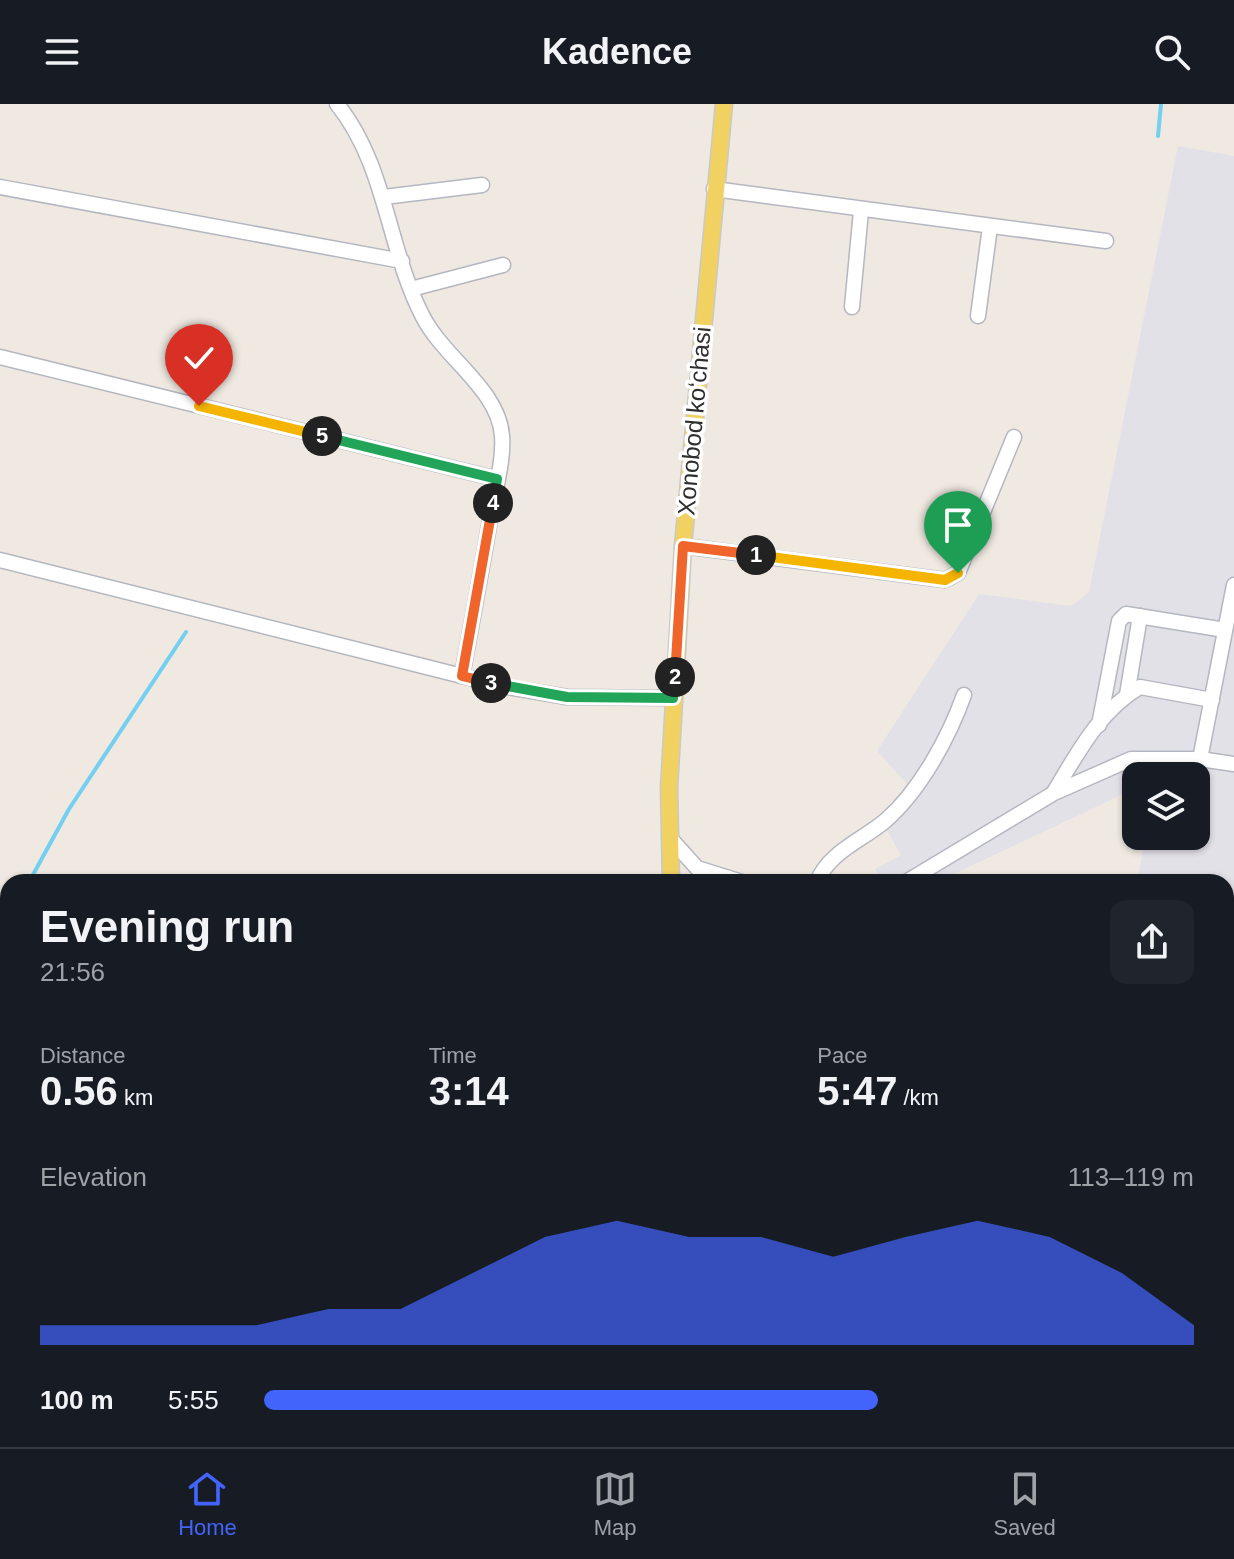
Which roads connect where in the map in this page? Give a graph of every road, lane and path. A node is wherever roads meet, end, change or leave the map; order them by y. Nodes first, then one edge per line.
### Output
1 (337, 104) edge
2 (724, 104) edge
3 (482, 185) dead end
4 (0, 187) edge
5 (714, 189) junction
6 (384, 197) junction
7 (861, 211) junction
8 (990, 227) junction
9 (1106, 241) dead end
10 (402, 261) junction
11 (503, 265) dead end
12 (411, 289) junction
13 (852, 307) dead end
14 (978, 316) dead end
15 (0, 357) edge
16 (1014, 437) dead end
17 (497, 479) junction
18 (683, 546) junction
19 (0, 560) edge
20 (1234, 585) edge
21 (1140, 616) junction
22 (1225, 630) junction
23 (462, 676) junction
24 (964, 695) dead end
25 (1127, 695) junction
26 (673, 698) junction
27 (1212, 700) junction
28 (1099, 725) junction
29 (1200, 759) junction
30 (1234, 764) edge
31 (1054, 793) junction
32 (670, 838) junction
33 (671, 874) edge
34 (716, 874) edge
35 (820, 874) edge
36 (919, 874) edge

1 - 6 street
2 - 5 main road, Xonobod koʻchasi
3 - 6 street
4 - 10 street
5 - 7 street
5 - 18 main road, Xonobod koʻchasi
6 - 10 street
7 - 8 street
7 - 13 street
8 - 9 street
8 - 14 street
10 - 12 street
11 - 12 street
12 - 17 street
15 - 17 street
16 - 18 street
17 - 23 street
18 - 26 main road, Xonobod koʻchasi
19 - 23 street
20 - 22 street
21 - 22 street
21 - 25 street
21 - 28 street
22 - 27 street
23 - 26 street
24 - 35 street
25 - 27 street
25 - 28 street
26 - 32 main road, Xonobod koʻchasi
27 - 29 street
28 - 31 street
29 - 30 street
29 - 31 street
31 - 36 street
32 - 33 main road, Xonobod koʻchasi
32 - 34 street

